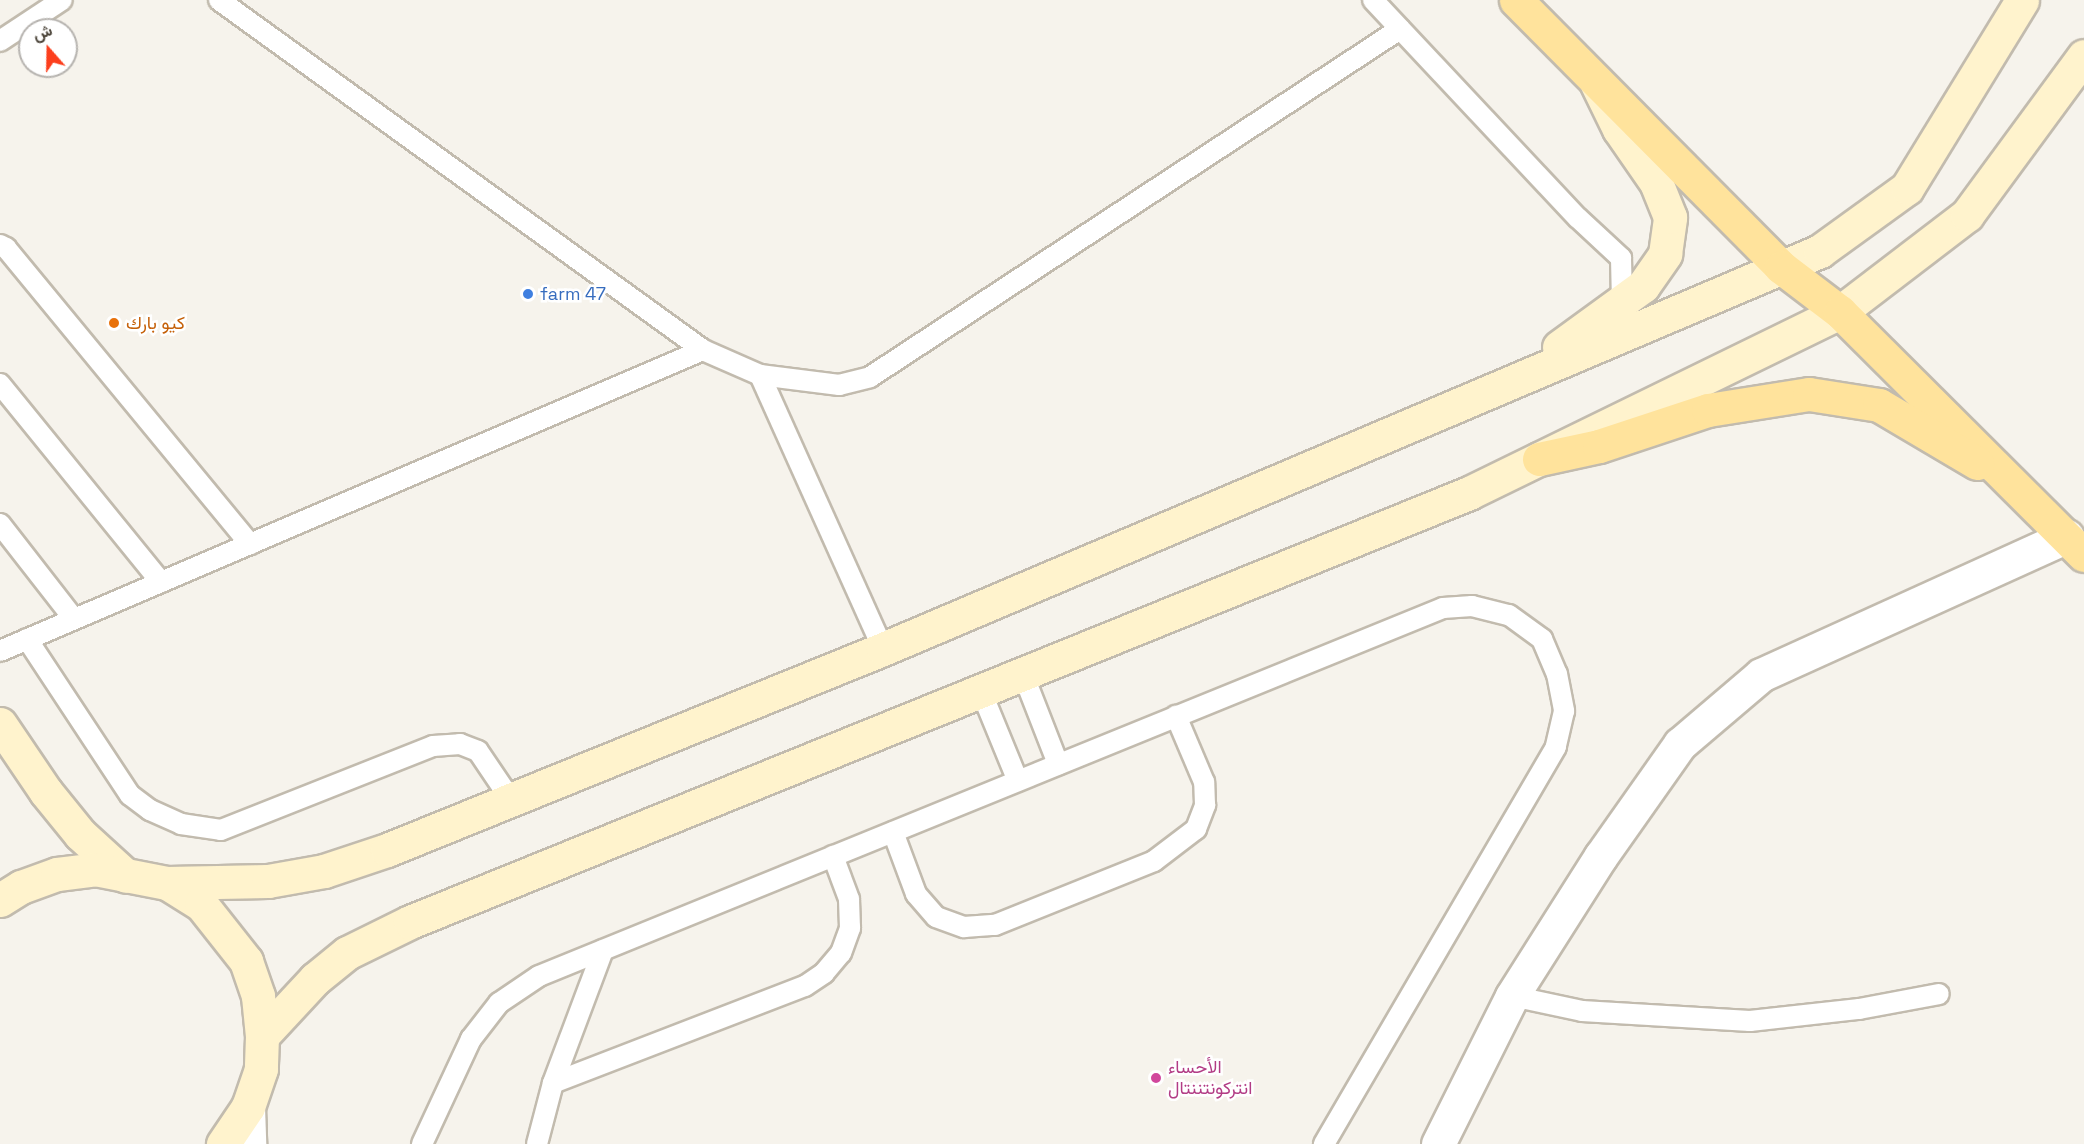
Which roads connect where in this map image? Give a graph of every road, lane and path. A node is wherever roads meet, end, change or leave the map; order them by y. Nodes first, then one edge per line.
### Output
1 (62, 0) edge
2 (219, 0) edge
3 (1373, 0) edge
4 (1516, 0) edge
5 (2022, 0) edge
6 (1400, 29) junction
7 (0, 41) edge
8 (2084, 56) edge
9 (1595, 80) junction
10 (0, 245) edge
11 (1782, 267) junction
12 (1622, 301) junction
13 (1840, 312) junction
14 (703, 350) junction
15 (760, 375) junction
16 (0, 384) edge
17 (1507, 384) junction
18 (1539, 459) junction
19 (2014, 484) junction
20 (0, 524) edge
21 (250, 544) junction
22 (2075, 546) edge
23 (161, 582) junction
24 (74, 619) junction
25 (27, 639) junction
26 (883, 649) junction
27 (0, 651) edge
28 (1023, 674) junction
29 (981, 691) junction
30 (1176, 716) junction
31 (0, 724) edge
32 (1058, 764) junction
33 (1018, 781) junction
34 (511, 800) junction
35 (893, 832) junction
36 (833, 856) junction
37 (126, 876) junction
38 (167, 883) junction
39 (0, 900) edge
40 (603, 950) junction
41 (1939, 994) dead end
42 (1512, 996) junction
43 (262, 1035) junction
44 (553, 1083) junction
45 (248, 1107) junction
46 (223, 1144) edge
47 (249, 1144) edge
48 (422, 1144) edge
49 (537, 1144) edge
50 (1323, 1144) edge
51 (1438, 1144) edge

1 - 7 lane
2 - 14 lane
3 - 6 lane
4 - 9 main road
5 - 11 street
6 - 12 lane
6 - 15 lane
8 - 13 street
9 - 11 main road
9 - 12 street
10 - 21 lane
11 - 13 main road
11 - 17 street
12 - 17 street
13 - 18 street
13 - 19 main road
14 - 15 lane
14 - 21 lane
15 - 26 lane
16 - 23 lane
17 - 26 street
18 - 19 main road
18 - 28 street
19 - 22 main road
20 - 24 lane
21 - 23 lane
22 - 42 street
23 - 24 lane
24 - 25 lane
25 - 27 lane
25 - 34 lane
26 - 34 street
28 - 29 street
28 - 32 lane
29 - 33 lane
29 - 43 street
30 - 32 lane
30 - 35 lane
30 - 50 lane
31 - 37 street
32 - 33 lane
33 - 35 lane
34 - 38 street
35 - 36 lane
36 - 40 lane
36 - 44 lane
37 - 38 street
37 - 39 street
38 - 43 street
40 - 44 lane
40 - 48 lane
41 - 42 lane
42 - 51 street
43 - 45 street
44 - 49 lane
45 - 46 street
45 - 47 street

